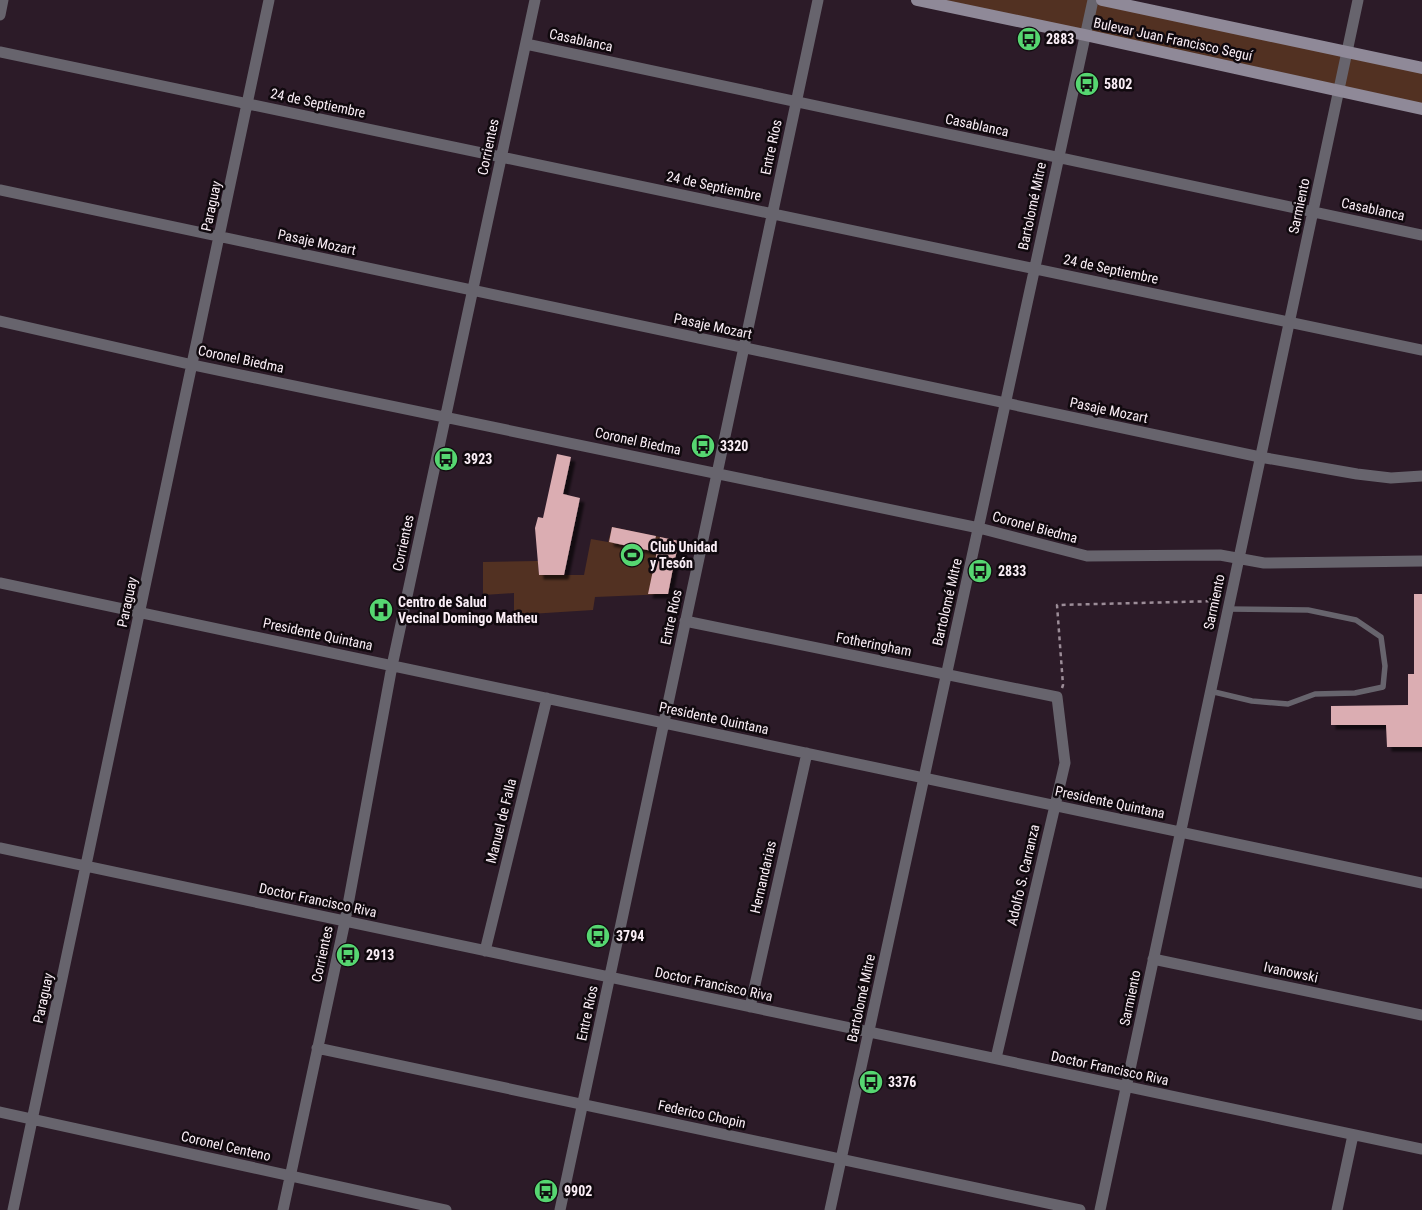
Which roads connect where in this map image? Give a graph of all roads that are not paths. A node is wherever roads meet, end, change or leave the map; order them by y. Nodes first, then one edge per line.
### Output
1 (3, 0) edge
2 (269, 0) edge
3 (535, 0) edge
4 (818, 0) edge
5 (917, 0) edge
6 (1093, 0) edge
7 (1102, 0) edge
8 (1358, 0) edge
9 (0, 15) edge
10 (1085, 35) junction
11 (526, 44) junction
12 (0, 52) edge
13 (1347, 52) junction
14 (1422, 68) edge
15 (1338, 91) junction
16 (796, 102) junction
17 (248, 104) junction
18 (1422, 109) edge
19 (502, 157) junction
20 (1058, 157) junction
21 (0, 190) edge
22 (1313, 212) junction
23 (772, 214) junction
24 (1422, 235) edge
25 (220, 237) junction
26 (1034, 268) junction
27 (473, 290) junction
28 (0, 321) edge
29 (1289, 322) junction
30 (744, 348) junction
31 (1422, 350) edge
32 (192, 365) junction
33 (1005, 403) junction
34 (446, 416) junction
35 (1260, 457) junction
36 (718, 473) junction
37 (1422, 476) edge
38 (979, 528) junction
39 (1238, 559) junction
40 (1422, 561) edge
41 (0, 583) edge
42 (1229, 605) junction
43 (140, 612) junction
44 (685, 621) junction
45 (392, 666) junction
46 (946, 674) junction
47 (1210, 691) junction
48 (1057, 697) joint
49 (546, 698) junction
50 (664, 723) junction
51 (807, 753) junction
52 (924, 778) junction
53 (1054, 805) junction
54 (1180, 832) junction
55 (0, 848) edge
56 (86, 866) junction
57 (1422, 883) edge
58 (344, 921) junction
59 (485, 951) junction
60 (1153, 959) junction
61 (610, 977) junction
62 (750, 1007) junction
63 (1422, 1015) edge
64 (869, 1032) junction
65 (317, 1048) junction
66 (996, 1058) junction
67 (1126, 1086) junction
68 (582, 1104) junction
69 (0, 1112) edge
70 (33, 1119) junction
71 (1353, 1135) junction
72 (1422, 1149) edge
73 (842, 1159) junction
74 (290, 1176) junction
75 (14, 1210) edge
76 (283, 1210) edge
77 (446, 1210) edge
78 (560, 1210) edge
79 (830, 1210) edge
80 (1080, 1210) edge
81 (1100, 1210) edge
82 (1337, 1210) edge

1 - 9 street
2 - 17 street, Paraguay
3 - 11 street, Corrientes
4 - 16 street, Entre Ríos
5 - 10 main road, Bulevar Juan Francisco Seguí
6 - 10 street, Bartolomé Mitre
7 - 13 main road, Bulevar Juan Francisco Seguí
8 - 13 street, Sarmiento
10 - 15 main road, Bulevar Juan Francisco Seguí
10 - 20 street, Bartolomé Mitre
11 - 16 street, Casablanca
11 - 19 street, Corrientes
12 - 17 street, 24 de Septiembre
13 - 14 main road, Bulevar Juan Francisco Seguí
13 - 15 street, Sarmiento
15 - 18 main road, Bulevar Juan Francisco Seguí
15 - 22 street, Sarmiento
16 - 20 street, Casablanca
16 - 23 street, Entre Ríos
17 - 19 street, 24 de Septiembre
17 - 25 street, Paraguay
19 - 23 street, 24 de Septiembre
19 - 27 street, Corrientes
20 - 22 street, Casablanca
20 - 26 street, Bartolomé Mitre
21 - 25 street, Pasaje Mozart
22 - 24 street, Casablanca
22 - 29 street, Sarmiento
23 - 26 street, 24 de Septiembre
23 - 30 street, Entre Ríos
25 - 27 street, Pasaje Mozart
25 - 32 street, Paraguay
26 - 29 street, 24 de Septiembre
26 - 33 street, Bartolomé Mitre
27 - 30 street, Pasaje Mozart
27 - 34 street, Corrientes
28 - 32 street, Coronel Biedma
29 - 31 street, 24 de Septiembre
29 - 35 street, Sarmiento
30 - 33 street, Pasaje Mozart
30 - 36 street, Entre Ríos
32 - 34 street, Coronel Biedma
32 - 43 street, Paraguay
33 - 35 street, Pasaje Mozart
33 - 38 street, Bartolomé Mitre
34 - 36 street, Coronel Biedma
34 - 45 street, Corrientes
35 - 37 street, Pasaje Mozart
35 - 39 street, Sarmiento
36 - 38 street, Coronel Biedma
36 - 44 street, Entre Ríos
38 - 39 street, Coronel Biedma
38 - 46 street, Bartolomé Mitre
39 - 40 street, Coronel Biedma
39 - 42 street, Sarmiento
41 - 43 street, Presidente Quintana
42 - 47 street, Sarmiento
42 - 47 lane
43 - 45 street, Presidente Quintana
43 - 56 street, Paraguay
44 - 46 street, Fotheringham
44 - 50 street, Entre Ríos
45 - 49 street, Presidente Quintana
45 - 58 street, Corrientes
46 - 48 street, Fotheringham
46 - 52 street, Bartolomé Mitre
47 - 54 street, Sarmiento
48 - 53 street, Adolfo S. Carranza
49 - 50 street, Presidente Quintana
49 - 59 street, Manuel de Falla
50 - 51 street, Presidente Quintana
50 - 61 street, Entre Ríos
51 - 52 street, Presidente Quintana
51 - 62 street, Hernandarias
52 - 53 street, Presidente Quintana
52 - 64 street, Bartolomé Mitre
53 - 54 street, Presidente Quintana
53 - 66 street, Adolfo S. Carranza
54 - 57 street, Presidente Quintana
54 - 60 street, Sarmiento
55 - 56 street, Doctor Francisco Riva
56 - 58 street, Doctor Francisco Riva
56 - 70 street, Paraguay
58 - 59 street, Doctor Francisco Riva
58 - 65 street, Corrientes
59 - 61 street, Doctor Francisco Riva
60 - 63 street, Ivanowski
60 - 67 street, Sarmiento
61 - 62 street, Doctor Francisco Riva
61 - 68 street, Entre Ríos
62 - 64 street, Doctor Francisco Riva
64 - 66 street, Doctor Francisco Riva
64 - 73 street, Bartolomé Mitre
65 - 68 street, Federico Chopin
65 - 74 street, Corrientes
66 - 67 street, Doctor Francisco Riva
67 - 71 street, Doctor Francisco Riva
67 - 81 street, Sarmiento
68 - 73 street, Federico Chopin
68 - 78 street, Entre Ríos
69 - 70 street, Coronel Centeno
70 - 74 street, Coronel Centeno
70 - 75 street, Paraguay
71 - 72 street, Doctor Francisco Riva
71 - 82 street
73 - 79 street, Bartolomé Mitre
73 - 80 street, Federico Chopin
74 - 76 street, Corrientes
74 - 77 street, Coronel Centeno

